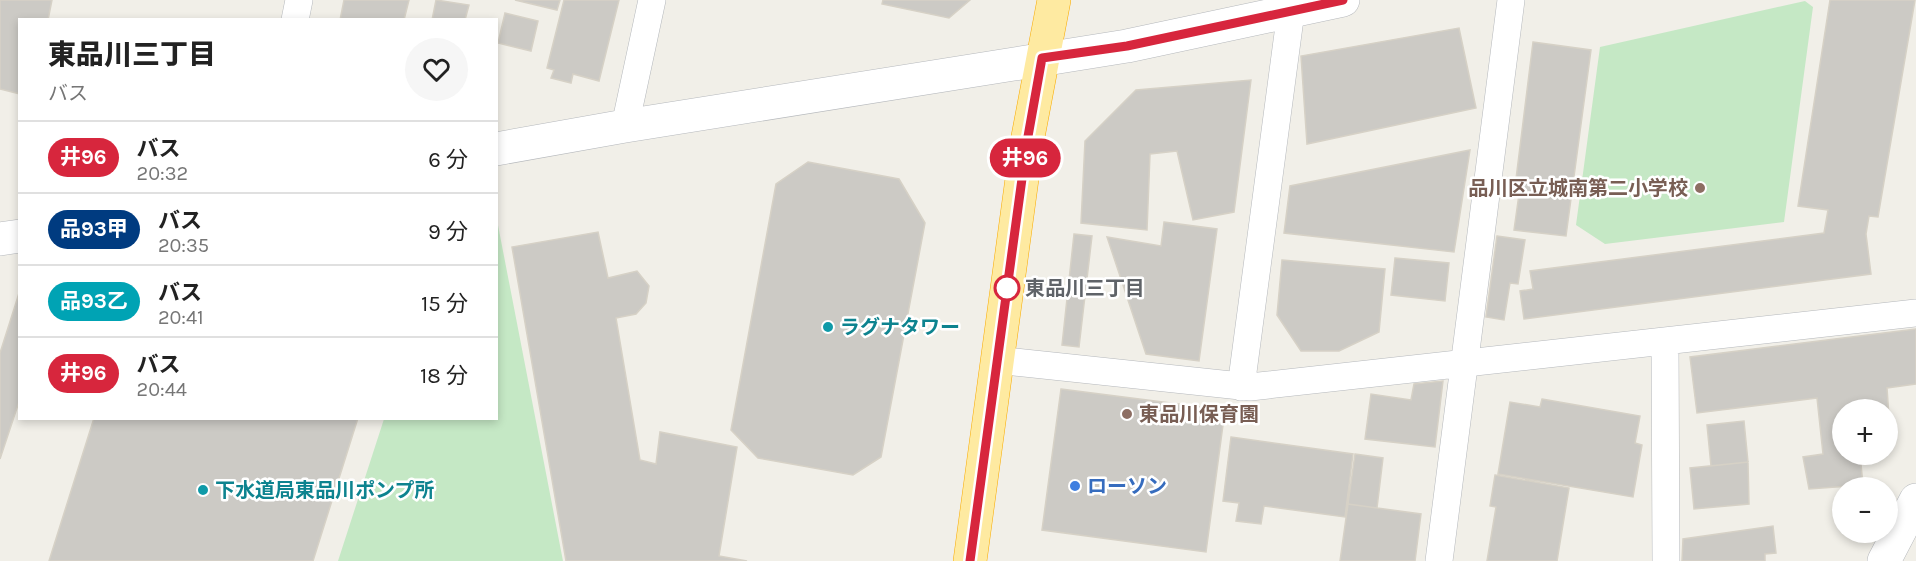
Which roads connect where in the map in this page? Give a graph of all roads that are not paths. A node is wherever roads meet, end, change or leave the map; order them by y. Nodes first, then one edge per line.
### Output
1 (299, 0) edge
2 (652, 0) edge
3 (1054, 0) edge
4 (1343, 0) edge
5 (1511, 0) edge
6 (1291, 10) junction
7 (295, 18) edge
8 (1042, 58) junction
9 (625, 126) junction
10 (498, 149) edge
11 (18, 236) edge
12 (0, 239) edge
13 (1916, 313) edge
14 (1665, 341) junction
15 (996, 360) junction
16 (1465, 363) junction
17 (1241, 387) junction
18 (1916, 500) edge
19 (970, 561) edge
20 (1439, 561) edge
21 (1666, 561) edge
22 (1884, 561) edge

1 - 7 street
2 - 9 street
3 - 8 highway
4 - 6 street
5 - 16 street
6 - 8 street
6 - 17 street
8 - 9 street
8 - 15 highway
9 - 10 street
11 - 12 street
13 - 14 street
14 - 16 street
14 - 21 street
15 - 17 street
15 - 19 highway
16 - 17 street
16 - 20 street
18 - 22 street

